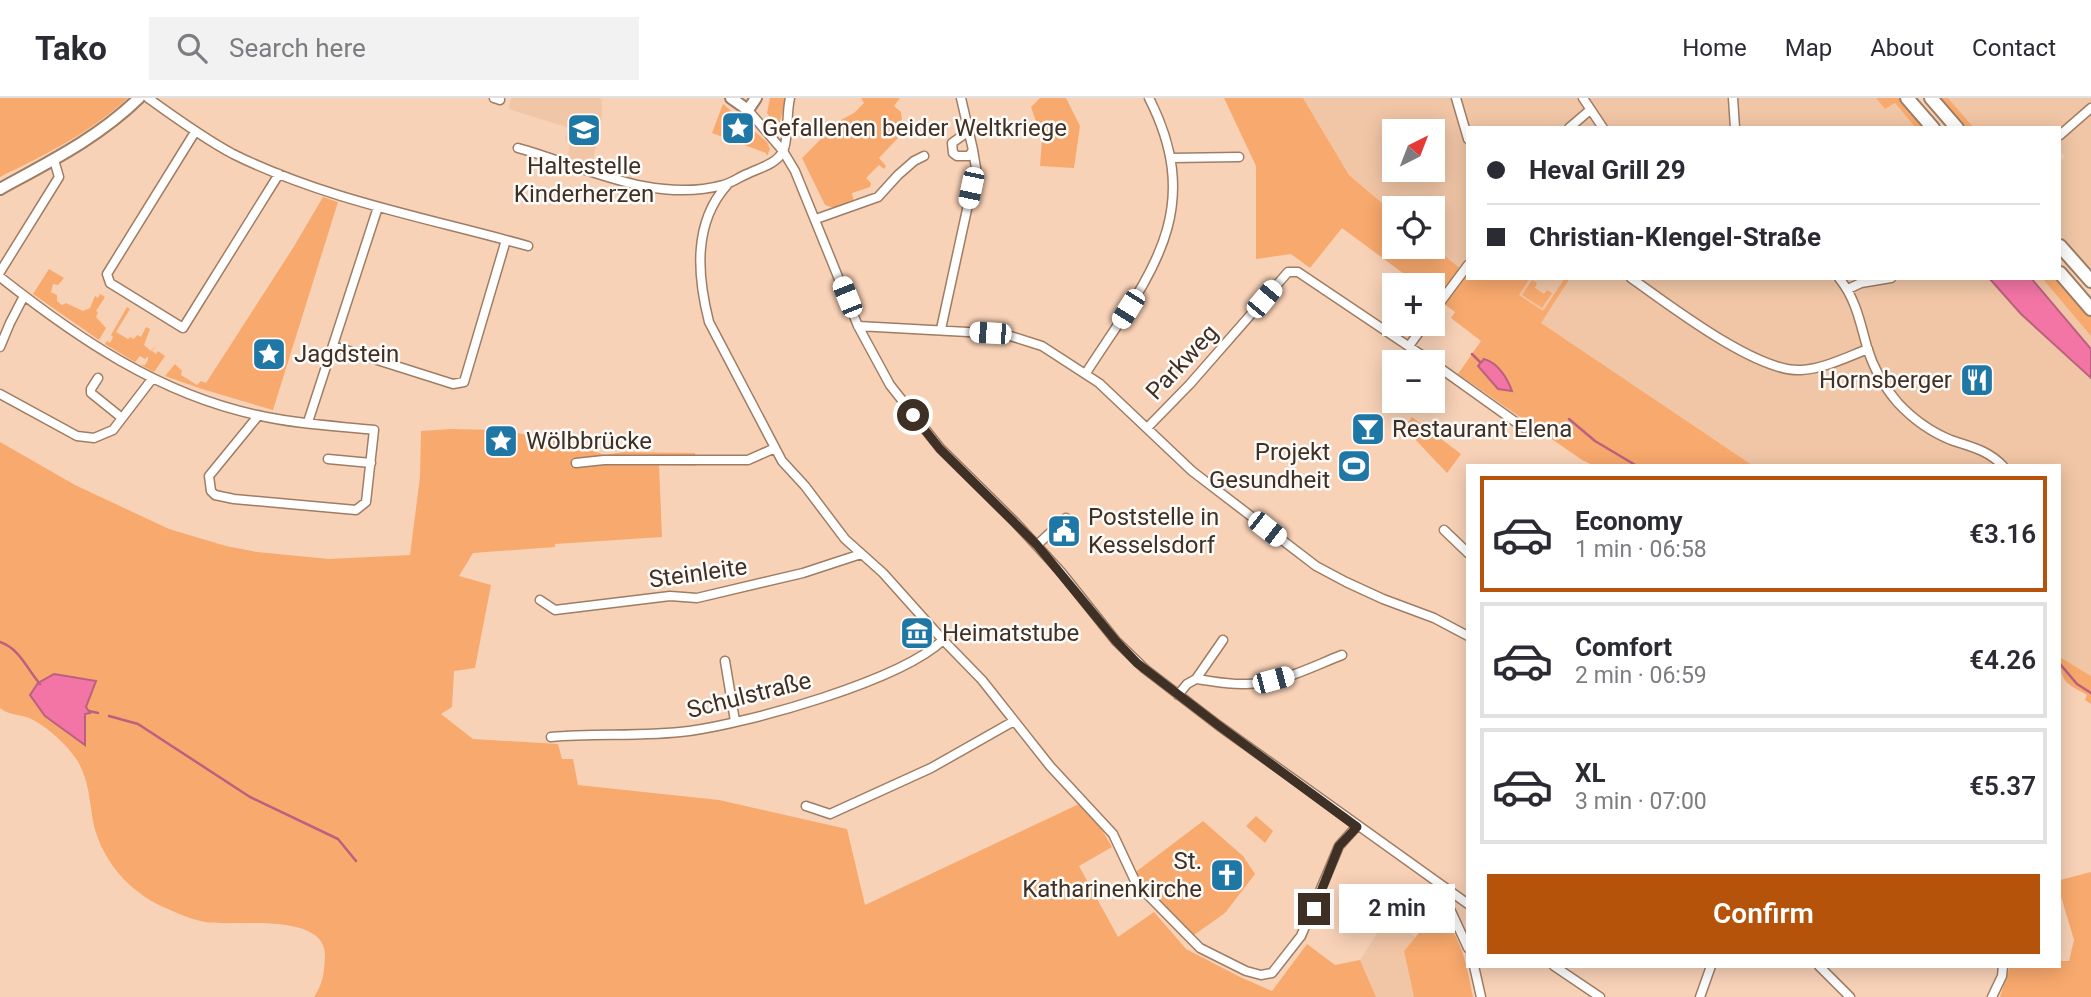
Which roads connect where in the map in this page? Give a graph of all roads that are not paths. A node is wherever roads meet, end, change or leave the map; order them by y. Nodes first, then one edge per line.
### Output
1 (139, 98) edge
2 (148, 98) edge
3 (731, 98) edge
4 (756, 98) edge
5 (790, 98) edge
6 (961, 98) edge
7 (1149, 98) edge
8 (1456, 98) edge
9 (1583, 98) edge
10 (1733, 98) edge
11 (1907, 98) edge
12 (1931, 98) edge
13 (2091, 108) edge
14 (748, 110) junction
15 (1590, 110) junction
16 (1571, 126) edge
17 (1601, 126) edge
18 (1735, 126) edge
19 (1931, 126) edge
20 (1955, 126) edge
21 (969, 127) junction
22 (195, 132) junction
23 (1466, 132) edge
24 (2061, 134) edge
25 (518, 148) dead end
26 (973, 150) junction
27 (783, 151) junction
28 (924, 156) dead end
29 (1239, 157) dead end
30 (1171, 158) junction
31 (54, 160) junction
32 (279, 174) junction
33 (727, 184) junction
34 (0, 189) edge
35 (378, 207) junction
36 (816, 219) junction
37 (506, 240) junction
38 (528, 246) dead end
39 (2061, 247) edge
40 (1466, 268) edge
41 (0, 274) edge
42 (2061, 274) edge
43 (1634, 280) edge
44 (1841, 280) edge
45 (1876, 280) edge
46 (2091, 281) edge
47 (1848, 289) junction
48 (24, 296) junction
49 (1445, 296) edge
50 (2091, 309) edge
51 (858, 326) junction
52 (941, 329) junction
53 (1416, 336) edge
54 (333, 346) junction
55 (1409, 346) junction
56 (0, 348) edge
57 (1868, 349) junction
58 (1414, 350) edge
59 (1445, 372) edge
60 (1086, 373) junction
61 (98, 378) dead end
62 (152, 379) junction
63 (0, 394) edge
64 (258, 416) junction
65 (122, 418) junction
66 (308, 422) junction
67 (1147, 428) junction
68 (1524, 428) dead end
69 (775, 448) junction
70 (328, 459) dead end
71 (370, 463) junction
72 (576, 463) dead end
73 (2001, 464) edge
74 (1066, 518) dead end
75 (1444, 530) dead end
76 (1037, 545) junction
77 (1466, 551) edge
78 (861, 554) junction
79 (540, 600) dead end
80 (1466, 635) edge
81 (943, 640) junction
82 (1223, 640) dead end
83 (1342, 655) dead end
84 (724, 661) dead end
85 (1196, 679) junction
86 (1178, 695) junction
87 (1014, 721) junction
88 (735, 722) junction
89 (551, 737) dead end
90 (806, 806) dead end
91 (1357, 827) junction
92 (1446, 889) junction
93 (1466, 903) edge
94 (1466, 944) edge
95 (1474, 968) edge
96 (1557, 968) edge
97 (1710, 968) edge
98 (1821, 968) edge
99 (2003, 968) edge
100 (1481, 997) edge
101 (1600, 997) edge
102 (1700, 997) edge
103 (1850, 997) edge
104 (1992, 997) edge

1 - 31 street
2 - 22 street
3 - 14 street
4 - 14 street
5 - 27 street
6 - 21 street
7 - 30 street
8 - 23 street
9 - 15 street
10 - 18 street
11 - 19 main road
12 - 20 main road
13 - 24 street
14 - 27 street
15 - 16 street
15 - 17 street
21 - 26 street
21 - 26 street
22 - 32 street
22 - 32 street
25 - 33 street
26 - 52 street
27 - 33 street
27 - 36 street
28 - 36 street
29 - 30 street
30 - 60 street
31 - 34 street
31 - 41 street
32 - 35 street
33 - 69 street
35 - 37 street
35 - 54 street
36 - 51 street
37 - 38 street
37 - 54 street
39 - 46 main road
40 - 49 street
41 - 48 street
42 - 50 main road
43 - 57 street
44 - 47 street
45 - 47 street
47 - 57 street
48 - 56 street
48 - 62 street
51 - 52 street
51 - 76 street
52 - 60 street
53 - 55 street
54 - 66 street
55 - 58 street
55 - 67 street, Parkweg
57 - 73 street
59 - 68 street
60 - 67 street
61 - 65 street
62 - 64 street
62 - 65 street
63 - 65 street
64 - 66 street
64 - 71 street
66 - 71 street
67 - 80 street
69 - 72 street
69 - 78 street
70 - 71 street
74 - 76 street
75 - 77 street
76 - 86 street
78 - 79 street, Steinleite
78 - 81 street
81 - 87 street
81 - 88 street, Schulstraße
82 - 85 street
83 - 85 street
84 - 88 street
85 - 86 street
86 - 91 street
87 - 90 street
87 - 91 street
88 - 89 street, Schulstraße
91 - 92 street
92 - 93 street
92 - 94 street
95 - 100 street
96 - 101 street
97 - 102 street
98 - 103 street
99 - 104 street

